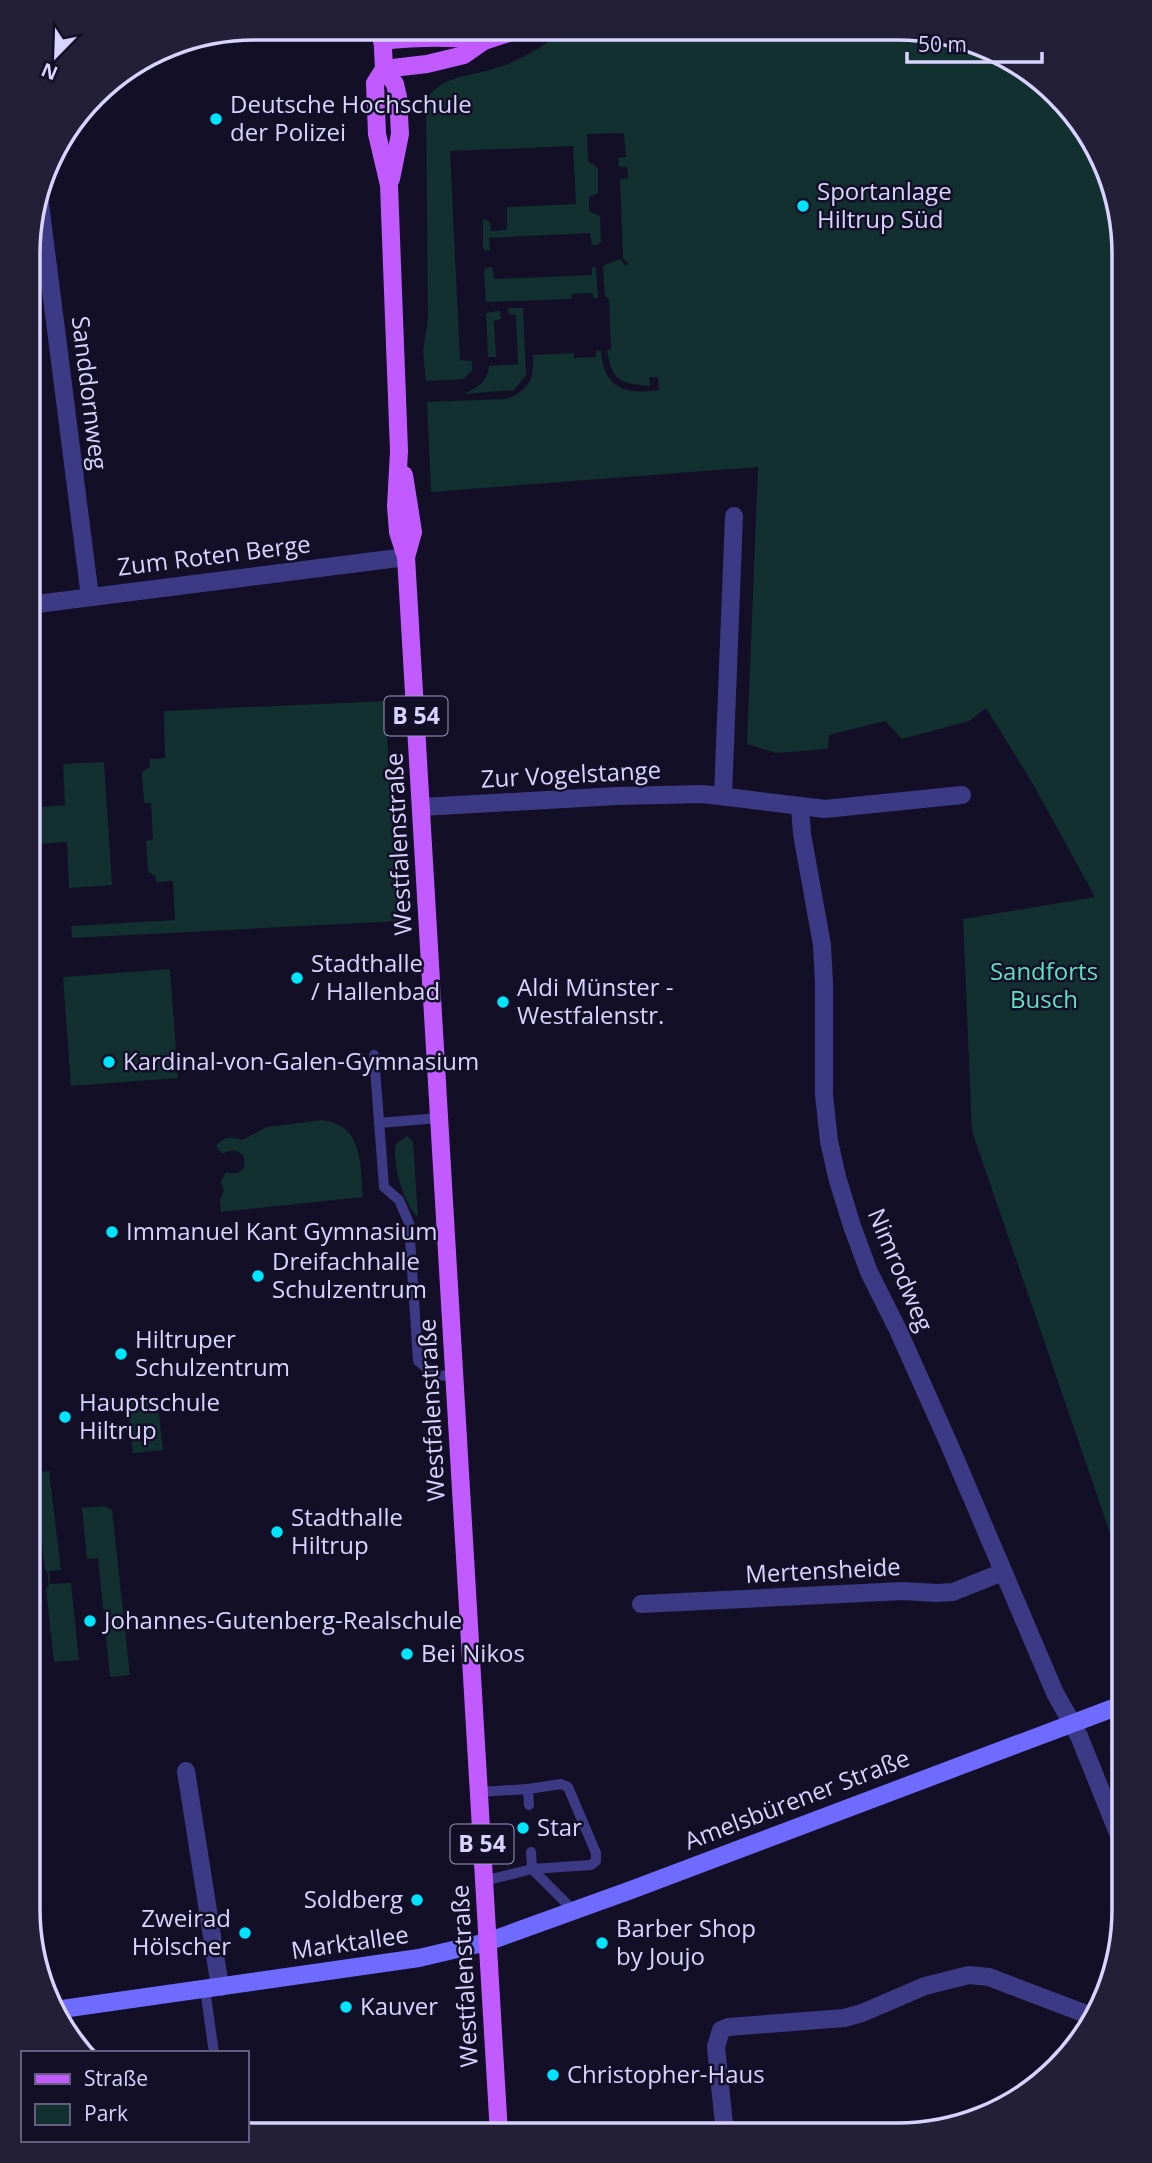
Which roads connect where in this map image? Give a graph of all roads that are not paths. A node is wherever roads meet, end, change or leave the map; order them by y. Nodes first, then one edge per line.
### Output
1 (382, 40) edge
2 (477, 40) edge
3 (487, 40) edge
4 (484, 41) junction
5 (384, 69) junction
6 (42, 224) edge
7 (734, 516) dead end
8 (406, 557) junction
9 (90, 597) junction
10 (40, 604) edge
11 (723, 795) junction
12 (962, 795) dead end
13 (422, 807) junction
14 (800, 807) junction
15 (374, 1055) dead end
16 (439, 1118) junction
17 (379, 1123) junction
18 (455, 1375) junction
19 (1003, 1572) junction
20 (641, 1604) dead end
21 (1111, 1709) edge
22 (1070, 1724) junction
23 (186, 1771) dead end
24 (528, 1789) junction
25 (479, 1792) junction
26 (529, 1805) dead end
27 (1111, 1815) edge
28 (531, 1852) dead end
29 (532, 1869) junction
30 (484, 1881) junction
31 (573, 1911) junction
32 (487, 1942) junction
33 (212, 1988) junction
34 (66, 2009) edge
35 (1084, 2013) edge
36 (214, 2051) edge
37 (498, 2123) edge
38 (724, 2123) edge

1 - 5 main road, Westfalenstraße / B 54
2 - 4 main road
3 - 4 main road
4 - 5 main road
5 - 8 main road, Westfalenstraße / B 54
6 - 9 street, Sanddornweg
7 - 11 street
8 - 9 street, Zum Roten Berge
8 - 13 main road, Westfalenstraße / B 54
9 - 10 street, Zum Roten Berge
11 - 13 street, Zur Vogelstange
11 - 14 street, Zur Vogelstange
12 - 14 street, Zur Vogelstange
13 - 16 main road, Westfalenstraße / B 54
14 - 19 street, Nimrodweg
15 - 17 lane
16 - 17 lane
16 - 18 main road, Westfalenstraße / B 54
17 - 18 lane
18 - 25 main road, Westfalenstraße / B 54
19 - 20 street, Mertensheide
19 - 22 street, Nimrodweg
21 - 22 street, Amelsbürener Straße
22 - 27 street, Nimrodweg
22 - 31 street, Amelsbürener Straße
23 - 33 street
24 - 25 lane
24 - 26 lane
24 - 29 lane
25 - 30 main road, Westfalenstraße / B 54
28 - 29 lane
29 - 30 lane
29 - 31 lane
30 - 32 main road, Westfalenstraße / B 54
31 - 32 street, Amelsbürener Straße
32 - 33 street, Marktallee
32 - 37 main road, Westfalenstraße / B 54
33 - 34 street, Marktallee
33 - 36 lane
35 - 38 street

